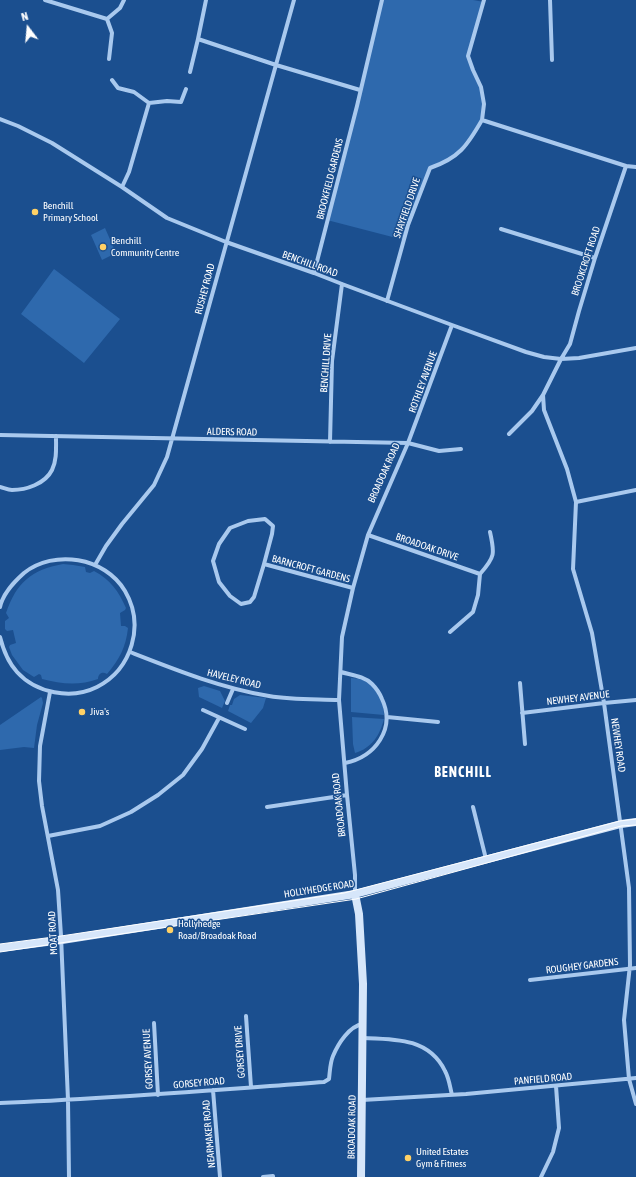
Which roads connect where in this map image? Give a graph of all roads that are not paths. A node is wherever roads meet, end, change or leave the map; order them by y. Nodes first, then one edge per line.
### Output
1 (46, 0) edge
2 (124, 0) edge
3 (206, 0) edge
4 (294, 0) edge
5 (382, 0) edge
6 (484, 0) edge
7 (550, 0) edge
8 (107, 19) junction
9 (198, 39) junction
10 (110, 59) dead end
11 (552, 60) dead end
12 (276, 65) junction
13 (190, 72) dead end
14 (112, 80) dead end
15 (186, 89) dead end
16 (360, 90) junction
17 (149, 103) junction
18 (0, 119) edge
19 (482, 120) junction
20 (626, 166) junction
21 (636, 167) edge
22 (122, 187) junction
23 (501, 230) dead end
24 (226, 242) junction
25 (595, 258) junction
26 (314, 273) junction
27 (342, 284) junction
28 (387, 301) junction
29 (452, 325) junction
30 (636, 348) edge
31 (561, 359) junction
32 (543, 395) junction
33 (509, 434) dead end
34 (0, 435) edge
35 (56, 436) junction
36 (172, 439) junction
37 (330, 442) junction
38 (408, 443) junction
39 (461, 449) dead end
40 (0, 487) edge
41 (636, 490) edge
42 (576, 502) junction
43 (490, 532) dead end
44 (368, 535) junction
45 (264, 564) junction
46 (95, 565) junction
47 (480, 574) junction
48 (353, 588) junction
49 (0, 604) edge
50 (450, 632) dead end
51 (0, 637) edge
52 (130, 652) junction
53 (341, 672) junction
54 (520, 683) dead end
55 (233, 689) junction
56 (50, 692) junction
57 (339, 700) junction
58 (636, 700) edge
59 (604, 702) junction
60 (227, 703) dead end
61 (203, 710) dead end
62 (522, 713) junction
63 (387, 717) junction
64 (219, 718) junction
65 (438, 722) dead end
66 (245, 729) dead end
67 (525, 744) dead end
68 (345, 763) junction
69 (347, 795) junction
70 (267, 807) dead end
71 (473, 807) dead end
72 (636, 822) edge
73 (621, 824) junction
74 (48, 836) junction
75 (486, 860) junction
76 (355, 894) junction
77 (62, 940) junction
78 (0, 948) edge
79 (636, 968) edge
80 (629, 969) junction
81 (530, 980) dead end
82 (246, 1016) dead end
83 (154, 1023) dead end
84 (363, 1024) junction
85 (363, 1038) junction
86 (636, 1078) edge
87 (629, 1079) junction
88 (556, 1086) junction
89 (251, 1087) junction
90 (213, 1090) junction
91 (158, 1095) junction
92 (452, 1095) junction
93 (68, 1100) junction
94 (362, 1100) junction
95 (0, 1103) edge
96 (636, 1104) edge
97 (273, 1176) edge
98 (69, 1177) edge
99 (220, 1177) edge
100 (263, 1177) edge
101 (361, 1177) edge
102 (541, 1177) edge

1 - 8 street
2 - 8 street
3 - 9 street
4 - 12 street, RUSHEY ROAD
5 - 16 street, BROOKFIELD GARDENS
6 - 19 street, SHAYFIELD DRIVE
7 - 11 street
8 - 10 street
9 - 12 street
9 - 13 street
12 - 16 street
12 - 24 street, RUSHEY ROAD
14 - 17 street
15 - 17 street
16 - 26 street, BROOKFIELD GARDENS
17 - 22 street
18 - 22 street, BENCHILL ROAD
19 - 20 street
19 - 28 street, SHAYFIELD DRIVE
20 - 21 street
20 - 25 street, BROOKCROFT ROAD
22 - 24 street, BENCHILL ROAD
23 - 25 street
24 - 26 street, BENCHILL ROAD
24 - 36 street, RUSHEY ROAD
25 - 31 street, BROOKCROFT ROAD
26 - 27 street, BENCHILL ROAD
27 - 28 street, BENCHILL ROAD
27 - 37 street, BENCHILL DRIVE
28 - 29 street, BENCHILL ROAD
29 - 31 street, BENCHILL ROAD
29 - 38 street, ROTHLEY AVENUE
30 - 31 street, BENCHILL ROAD
31 - 32 street, BROOKCROFT ROAD
32 - 33 street, BROOKCROFT ROAD
32 - 42 street, NEWHEY ROAD
34 - 35 street, ALDERS ROAD
35 - 36 street, ALDERS ROAD
35 - 40 street
36 - 37 street, ALDERS ROAD
36 - 46 street, RUSHEY ROAD
37 - 38 street, ALDERS ROAD
38 - 39 street, ALDERS ROAD
38 - 44 street, BROADOAK ROAD
41 - 42 street
42 - 59 street, NEWHEY ROAD
43 - 47 street
44 - 47 street, BROADOAK DRIVE
44 - 48 street, BROADOAK ROAD
45 - 45 street, BARNCROFT GARDENS
45 - 48 street, BARNCROFT GARDENS
46 - 49 street
46 - 52 street
47 - 50 street
48 - 53 street, BROADOAK ROAD
51 - 56 street
52 - 55 street, HAVELEY ROAD
52 - 56 street
53 - 57 street, BROADOAK ROAD
53 - 63 street
54 - 62 street
55 - 57 street, HAVELEY ROAD
55 - 60 street
56 - 74 street, MOAT ROAD
57 - 68 street, BROADOAK ROAD
58 - 59 street, NEWHEY AVENUE
59 - 62 street, NEWHEY AVENUE
59 - 73 street, NEWHEY ROAD
61 - 64 street
62 - 67 street
63 - 65 street
63 - 68 street
64 - 66 street
64 - 74 street
68 - 69 street, BROADOAK ROAD
69 - 70 street
69 - 76 street, BROADOAK ROAD
71 - 75 street
72 - 73 street, HOLLYHEDGE ROAD
73 - 75 street, HOLLYHEDGE ROAD
73 - 80 street, NEWHEY ROAD
74 - 77 street, MOAT ROAD
75 - 76 street, HOLLYHEDGE ROAD
76 - 77 street, HOLLYHEDGE ROAD
76 - 84 street, BROADOAK ROAD
77 - 78 street, HOLLYHEDGE ROAD
77 - 93 street, MOAT ROAD
79 - 80 street, ROUGHEY GARDENS
80 - 81 street, ROUGHEY GARDENS
80 - 87 street, NEWHEY ROAD
82 - 89 street, GORSEY DRIVE
83 - 91 street, GORSEY AVENUE
84 - 85 street, BROADOAK ROAD
84 - 89 street, GORSEY ROAD
85 - 92 street
85 - 94 street, BROADOAK ROAD
86 - 87 street, PANFIELD ROAD
87 - 88 street, PANFIELD ROAD
87 - 96 street, NEWHEY ROAD
88 - 92 street, PANFIELD ROAD
88 - 102 street
89 - 90 street, GORSEY ROAD
90 - 91 street, GORSEY ROAD
90 - 99 street, NEARMAKER ROAD
91 - 93 street, GORSEY ROAD
92 - 94 street, PANFIELD ROAD
93 - 95 street, GORSEY ROAD
93 - 98 street, MOAT ROAD
94 - 101 street, BROADOAK ROAD
97 - 100 street

